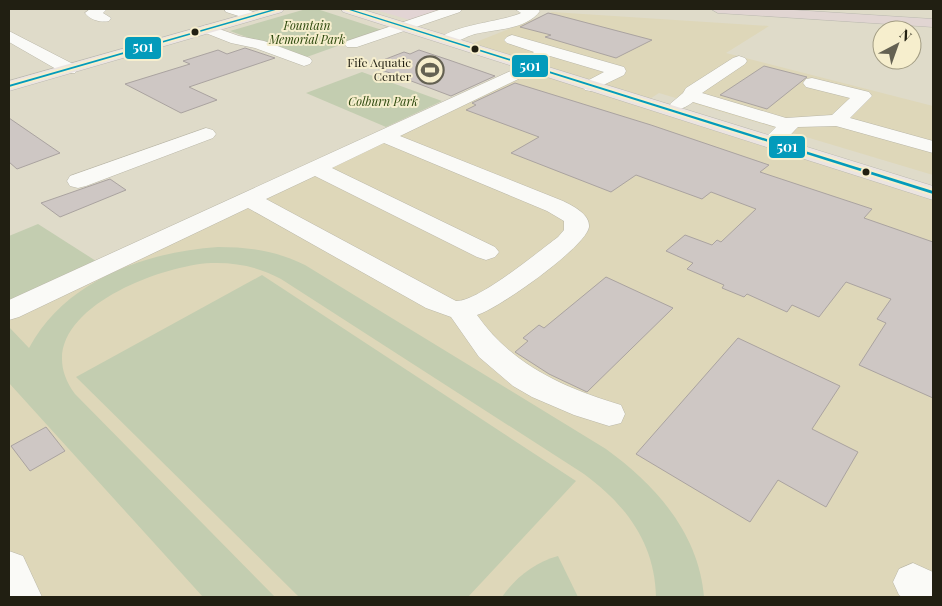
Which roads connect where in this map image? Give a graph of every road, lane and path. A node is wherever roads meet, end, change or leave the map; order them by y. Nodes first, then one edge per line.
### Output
1 (230, 9) edge
2 (277, 9) edge
3 (348, 9) edge
4 (455, 9) edge
5 (507, 9) edge
6 (522, 9) edge
7 (718, 9) edge
8 (926, 9) edge
9 (933, 10) edge
10 (251, 16) junction
11 (407, 16) edge
12 (425, 19) junction
13 (471, 23) junction
14 (933, 24) edge
15 (382, 28) junction
16 (208, 29) junction
17 (39, 35) dead end
18 (9, 36) edge
19 (447, 40) junction
20 (512, 40) dead end
21 (394, 46) dead end
22 (548, 51) junction
23 (379, 54) dead end
24 (304, 61) dead end
25 (739, 61) dead end
26 (527, 65) junction
27 (77, 67) junction
28 (812, 83) dead end
29 (9, 86) edge
30 (592, 86) junction
31 (691, 96) junction
32 (670, 110) junction
33 (837, 120) junction
34 (790, 125) junction
35 (206, 134) dead end
36 (377, 138) junction
37 (771, 142) junction
38 (933, 146) edge
39 (315, 168) junction
40 (78, 181) dead end
41 (933, 193) edge
42 (249, 199) junction
43 (486, 252) dead end
44 (460, 310) junction
45 (9, 311) edge
46 (609, 414) dead end
47 (9, 569) edge
48 (21, 597) edge

1 - 10 street
2 - 10 main road
3 - 15 main road
4 - 12 street
5 - 13 street
6 - 13 street
7 - 14 highway
8 - 9 highway
10 - 16 main road
11 - 12 street
11 - 15 main road
11 - 19 main road
12 - 13 street
13 - 19 street
15 - 21 street
15 - 23 street
16 - 24 street
16 - 27 main road
17 - 27 street
18 - 27 street
19 - 26 main road
20 - 22 street
22 - 26 street
22 - 30 street
25 - 31 street
26 - 30 main road
26 - 36 street
27 - 29 main road
28 - 33 street
30 - 32 main road
31 - 32 street
31 - 34 street
32 - 37 main road
33 - 34 street
33 - 38 street
34 - 37 street
35 - 40 street
36 - 39 street
36 - 44 street
37 - 41 main road
39 - 42 street
39 - 43 street
42 - 44 street
42 - 45 street
44 - 46 street
47 - 48 street

